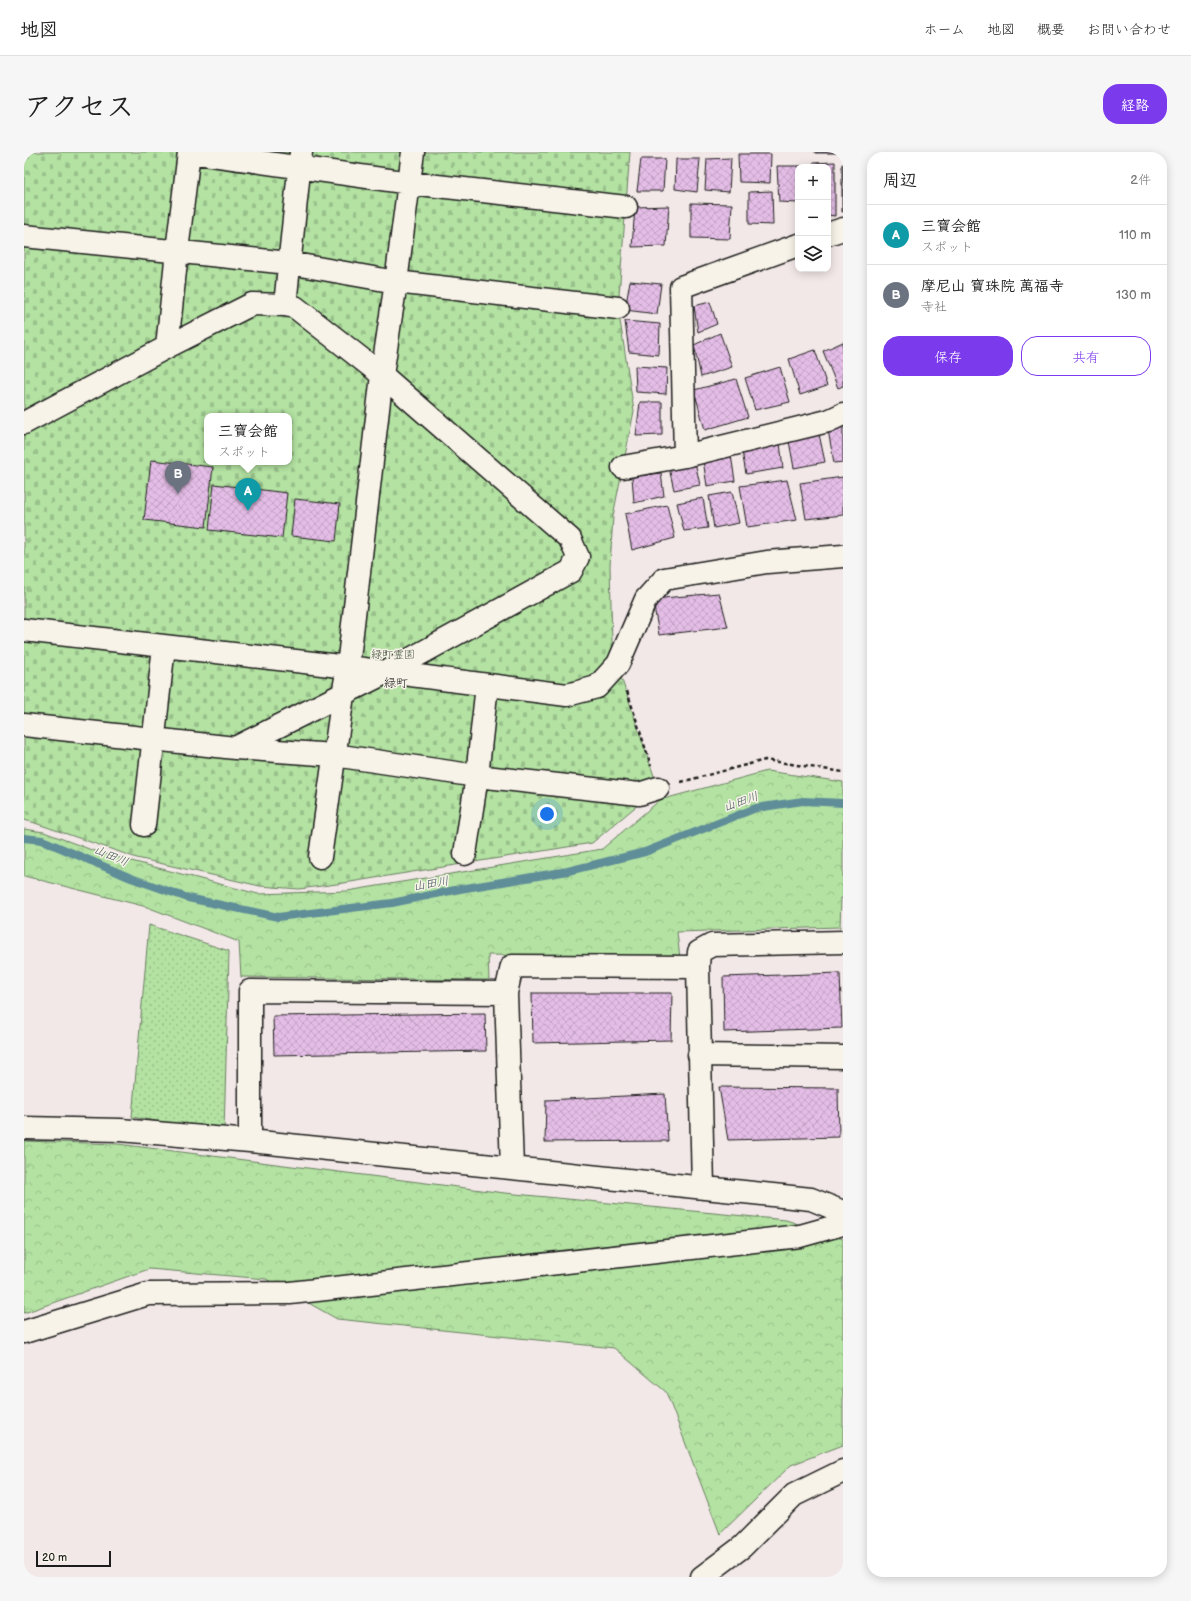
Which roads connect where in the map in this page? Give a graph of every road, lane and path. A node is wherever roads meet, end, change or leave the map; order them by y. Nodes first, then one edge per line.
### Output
1 (190, 152) edge
2 (413, 152) edge
3 (300, 160) edge
4 (410, 183) junction
5 (626, 207) dead end
6 (843, 229) edge
7 (831, 233) edge
8 (24, 236) edge
9 (795, 246) edge
10 (176, 251) junction
11 (289, 263) junction
12 (396, 282) junction
13 (285, 305) junction
14 (618, 308) dead end
15 (167, 347) junction
16 (382, 375) junction
17 (843, 414) edge
18 (24, 423) edge
19 (685, 456) junction
20 (623, 467) dead end
21 (843, 556) edge
22 (24, 630) edge
23 (164, 646) junction
24 (618, 664) junction
25 (348, 667) junction
26 (387, 672) junction
27 (487, 685) junction
28 (343, 695) junction
29 (24, 725) edge
30 (153, 739) junction
31 (235, 748) junction
32 (334, 755) junction
33 (843, 772) edge
34 (477, 776) junction
35 (658, 788) junction
36 (144, 825) dead end
37 (465, 854) dead end
38 (320, 857) dead end
39 (843, 942) edge
40 (698, 967) junction
41 (506, 993) junction
42 (699, 1055) junction
43 (843, 1057) edge
44 (24, 1128) edge
45 (250, 1141) junction
46 (512, 1168) junction
47 (703, 1188) junction
48 (843, 1212) edge
49 (843, 1224) edge
50 (24, 1332) edge
51 (843, 1471) edge
52 (702, 1577) edge

1 - 3 street
1 - 10 street
2 - 4 street
3 - 4 street
3 - 11 street
4 - 5 street
4 - 12 street
6 - 7 street
8 - 10 street
9 - 19 street
10 - 11 street
10 - 15 street
11 - 12 street
11 - 13 street
12 - 14 street
12 - 16 street
13 - 15 street
13 - 16 street
15 - 18 street
16 - 25 street
16 - 26 street
17 - 19 street
19 - 20 street
21 - 24 street
22 - 23 street
23 - 25 street
23 - 30 street
24 - 27 street
24 - 35 path
25 - 26 street
25 - 28 street
26 - 27 street
26 - 28 street
27 - 34 street
28 - 31 street
28 - 32 street
29 - 30 street
30 - 31 street
30 - 36 street
31 - 32 street
32 - 34 street
32 - 38 street
33 - 35 path
34 - 35 street
34 - 37 street
39 - 40 street
40 - 41 street
40 - 42 street
41 - 45 street
41 - 46 street
42 - 43 street
42 - 47 street
44 - 45 street
45 - 46 street
46 - 47 street
47 - 48 street
49 - 50 street
51 - 52 street

